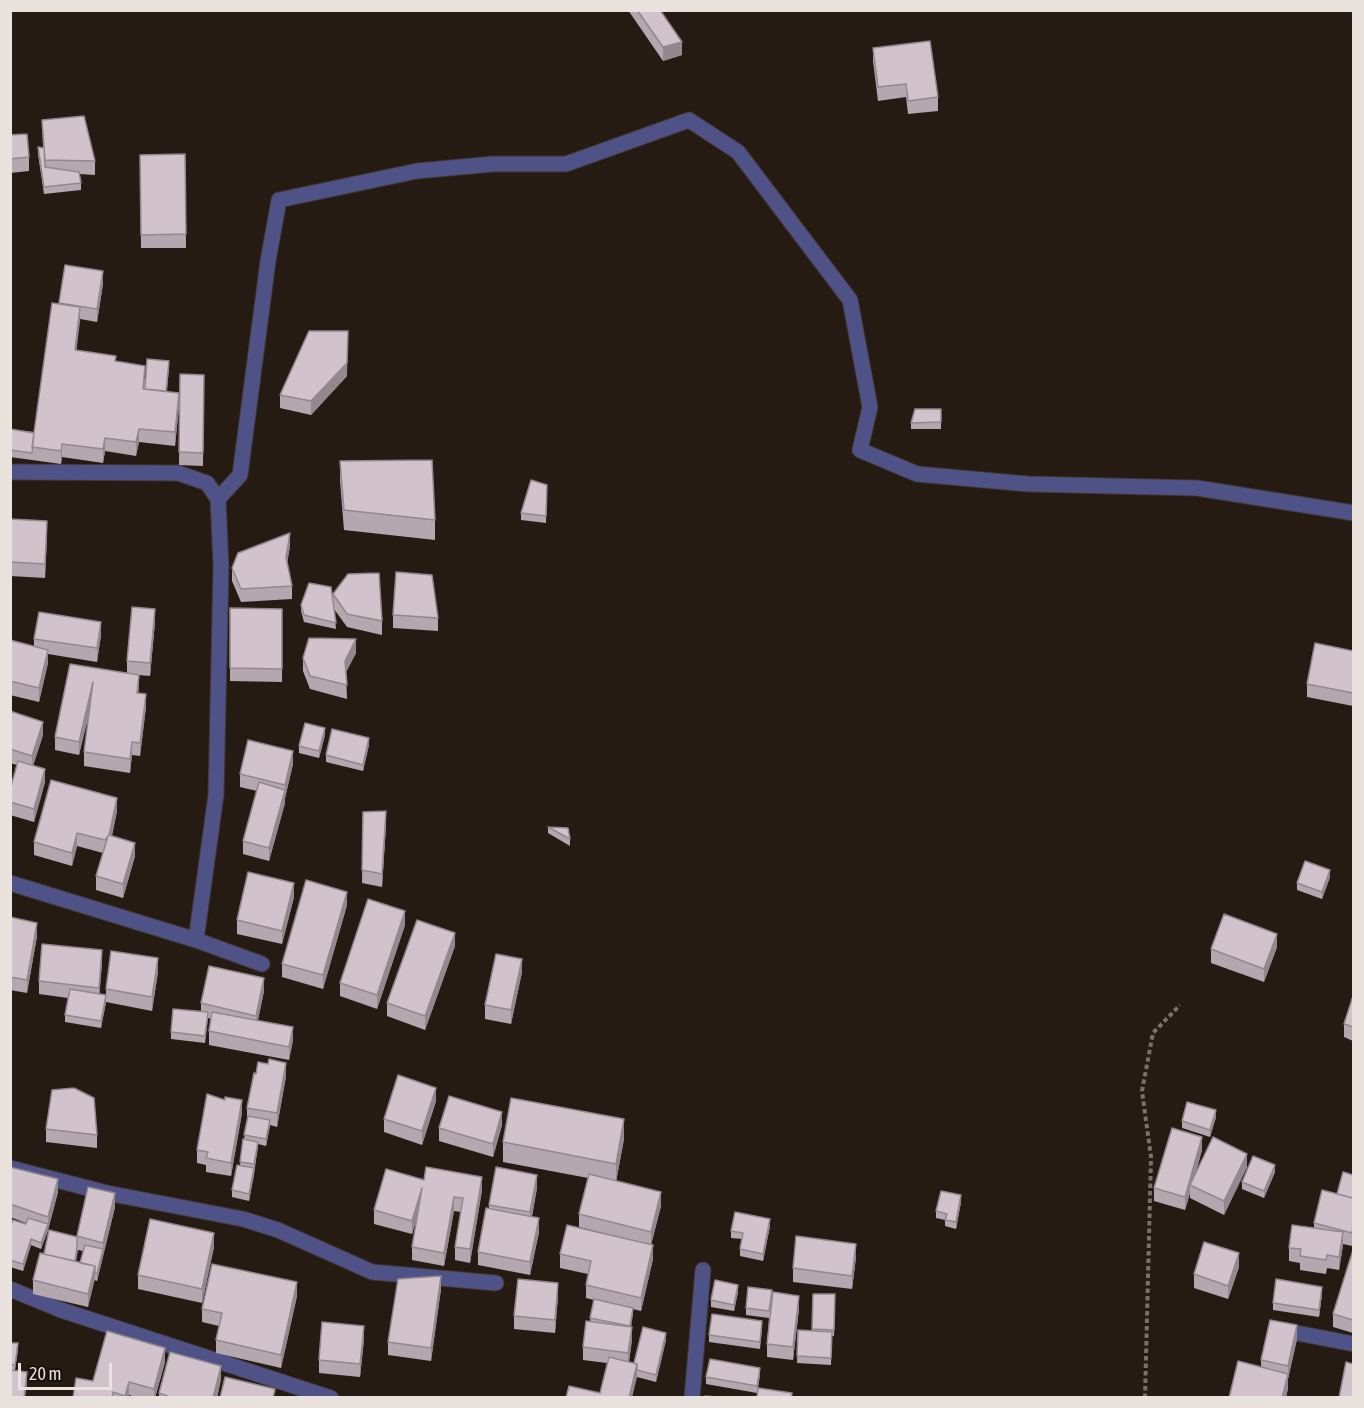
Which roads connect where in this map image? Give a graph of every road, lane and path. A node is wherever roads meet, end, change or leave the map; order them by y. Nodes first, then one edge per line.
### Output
1 (10, 472) edge
2 (218, 499) junction
3 (1353, 513) edge
4 (10, 883) edge
5 (196, 940) junction
6 (262, 964) dead end
7 (1180, 1005) dead end
8 (10, 1168) edge
9 (703, 1270) dead end
10 (496, 1283) dead end
11 (10, 1289) edge
12 (1271, 1327) edge
13 (1353, 1344) edge
14 (331, 1398) edge
15 (692, 1398) edge
16 (1145, 1398) edge

1 - 2 street
2 - 3 street
2 - 5 street
4 - 5 street
5 - 6 street
7 - 16 path
8 - 10 street
9 - 15 street
11 - 14 street
12 - 13 street

